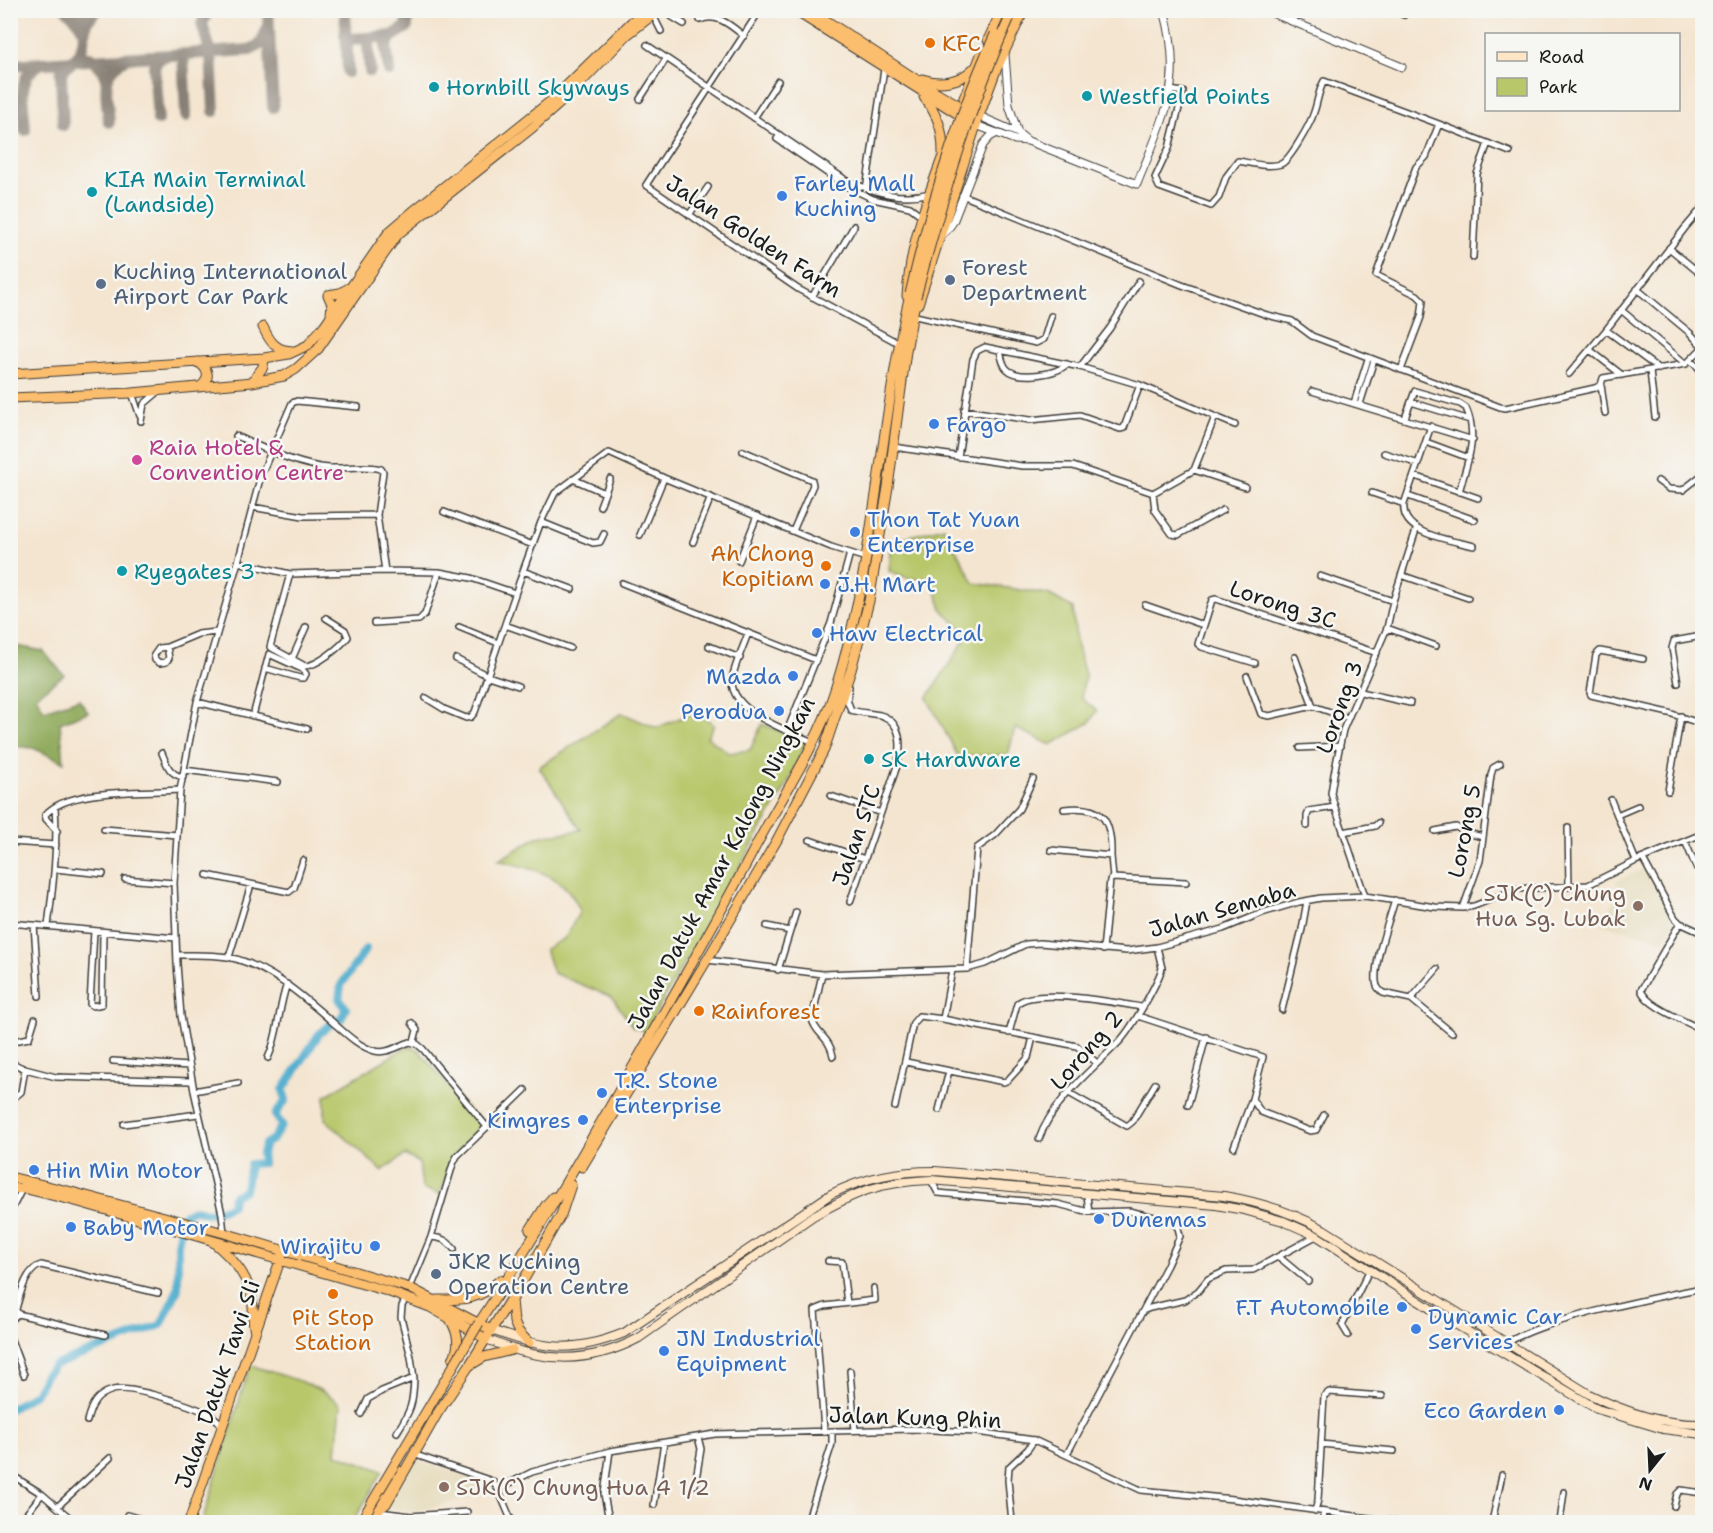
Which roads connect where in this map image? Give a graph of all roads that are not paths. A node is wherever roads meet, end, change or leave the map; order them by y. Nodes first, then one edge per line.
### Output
1 (760, 10) edge
2 (794, 10) edge
3 (810, 10) edge
4 (1005, 10) edge
5 (1013, 10) edge
6 (1024, 10) edge
7 (1164, 10) edge
8 (1265, 10) edge
9 (1294, 10) edge
10 (1392, 10) edge
11 (654, 12) edge
12 (1404, 15) dead end
13 (700, 20) dead end
14 (1290, 21) junction
15 (684, 24) dead end
16 (841, 30) junction
17 (661, 31) dead end
18 (744, 36) junction
19 (647, 45) dead end
20 (858, 52) junction
21 (1004, 52) junction
22 (666, 59) junction
23 (976, 66) junction
24 (1401, 67) dead end
25 (884, 69) junction
26 (909, 74) junction
27 (778, 81) dead end
28 (711, 88) junction
29 (1170, 90) junction
30 (920, 92) junction
31 (640, 99) dead end
32 (965, 113) junction
33 (754, 118) junction
34 (1439, 124) junction
35 (997, 133) junction
36 (1018, 133) junction
37 (949, 141) junction
38 (1029, 141) junction
39 (1488, 143) junction
40 (968, 149) junction
41 (1510, 152) dead end
42 (943, 156) junction
43 (844, 182) junction
44 (708, 187) dead end
45 (866, 189) junction
46 (930, 194) junction
47 (963, 195) junction
48 (908, 197) junction
49 (906, 205) junction
50 (1702, 210) edge
51 (688, 215) junction
52 (922, 216) junction
53 (852, 229) dead end
54 (940, 236) junction
55 (1669, 248) junction
56 (1473, 257) dead end
57 (1702, 275) edge
58 (1139, 281) dead end
59 (350, 288) junction
60 (1637, 289) junction
61 (812, 297) junction
62 (1621, 310) junction
63 (909, 313) junction
64 (1051, 316) dead end
65 (330, 317) junction
66 (263, 327) dead end
67 (1606, 330) junction
68 (900, 345) junction
69 (1702, 347) edge
70 (1000, 350) junction
71 (1590, 350) junction
72 (298, 351) junction
73 (264, 358) junction
74 (1371, 359) junction
75 (198, 362) junction
76 (1688, 362) junction
77 (1067, 364) junction
78 (1080, 367) junction
79 (1659, 369) junction
80 (1401, 370) junction
81 (1650, 371) junction
82 (10, 374) edge
83 (1569, 375) dead end
84 (1622, 375) junction
85 (252, 382) junction
86 (1140, 385) junction
87 (1601, 385) junction
88 (200, 387) junction
89 (161, 390) junction
90 (1702, 390) edge
91 (1312, 391) dead end
92 (132, 393) junction
93 (10, 398) edge
94 (1410, 402) junction
95 (1357, 403) junction
96 (358, 407) dead end
97 (964, 410) junction
98 (1605, 414) dead end
99 (1215, 417) junction
100 (1655, 417) dead end
101 (1405, 418) junction
102 (1470, 420) junction
103 (1234, 425) dead end
104 (1431, 426) junction
105 (236, 436) dead end
106 (1473, 440) junction
107 (1426, 442) junction
108 (894, 447) junction
109 (270, 451) junction
110 (743, 451) dead end
111 (1384, 453) dead end
112 (958, 457) junction
113 (1469, 458) junction
114 (1419, 464) junction
115 (1194, 470) junction
116 (1702, 475) edge
117 (1415, 476) junction
118 (664, 478) junction
119 (573, 479) junction
120 (610, 479) dead end
121 (1658, 481) dead end
122 (1245, 487) dead end
123 (1459, 492) junction
124 (605, 493) junction
125 (1372, 493) dead end
126 (1153, 494) junction
127 (1408, 496) junction
128 (711, 498) junction
129 (1478, 498) dead end
130 (1404, 504) junction
131 (600, 506) dead end
132 (252, 507) junction
133 (1223, 510) dead end
134 (444, 512) dead end
135 (377, 515) junction
136 (757, 516) junction
137 (1475, 520) dead end
138 (541, 522) junction
139 (1416, 530) junction
140 (793, 531) junction
141 (604, 534) dead end
142 (640, 535) dead end
143 (693, 542) dead end
144 (533, 545) junction
145 (1474, 546) dead end
146 (868, 547) junction
147 (853, 553) junction
148 (866, 558) junction
149 (739, 561) dead end
150 (238, 562) junction
151 (385, 571) junction
152 (523, 571) junction
153 (439, 572) junction
154 (290, 574) junction
155 (1401, 575) junction
156 (1320, 576) dead end
157 (622, 583) dead end
158 (572, 589) dead end
159 (515, 593) junction
160 (1468, 598) dead end
161 (1393, 601) junction
162 (1145, 606) dead end
163 (326, 618) dead end
164 (374, 623) dead end
165 (505, 625) junction
166 (1203, 625) junction
167 (306, 627) dead end
168 (459, 627) dead end
169 (1387, 628) junction
170 (218, 632) junction
171 (748, 633) junction
172 (1702, 636) edge
173 (498, 643) junction
174 (709, 646) dead end
175 (1436, 646) dead end
176 (167, 647) dead end
177 (570, 648) dead end
178 (1377, 653) junction
179 (1295, 657) dead end
180 (740, 658) junction
181 (292, 659) junction
182 (456, 659) dead end
183 (1643, 659) dead end
184 (816, 660) junction
185 (1255, 663) dead end
186 (265, 668) junction
187 (851, 670) junction
188 (488, 676) junction
189 (1247, 676) dead end
190 (1678, 683) dead end
191 (518, 686) dead end
192 (1361, 692) junction
193 (426, 698) dead end
194 (196, 702) junction
195 (1410, 702) dead end
196 (1313, 706) junction
197 (851, 710) junction
198 (253, 716) junction
199 (1681, 716) junction
200 (1348, 718) junction
201 (1702, 724) edge
202 (307, 729) dead end
203 (831, 730) junction
204 (787, 731) junction
205 (813, 742) junction
206 (1340, 746) junction
207 (1300, 748) dead end
208 (162, 753) dead end
209 (1500, 764) dead end
210 (183, 773) junction
211 (1033, 778) dead end
212 (278, 782) dead end
213 (180, 790) junction
214 (1668, 791) dead end
215 (831, 796) dead end
216 (1611, 800) dead end
217 (1638, 806) dead end
218 (55, 807) junction
219 (1335, 807) junction
220 (1064, 809) dead end
221 (881, 813) junction
222 (1617, 815) junction
223 (1378, 823) dead end
224 (1306, 826) dead end
225 (104, 828) dead end
226 (1568, 828) dead end
227 (57, 831) junction
228 (1435, 831) dead end
229 (763, 832) junction
230 (1343, 832) junction
231 (1702, 834) edge
232 (177, 835) junction
233 (1483, 837) junction
234 (777, 840) junction
235 (810, 840) dead end
236 (1685, 841) junction
237 (10, 842) edge
238 (56, 845) junction
239 (1051, 850) dead end
240 (1111, 856) junction
241 (865, 859) junction
242 (1643, 859) junction
243 (303, 860) dead end
244 (1636, 861) junction
245 (1696, 867) dead end
246 (55, 869) junction
247 (103, 874) dead end
248 (207, 874) dead end
249 (1113, 878) junction
250 (125, 879) dead end
251 (1186, 882) dead end
252 (174, 883) junction
253 (251, 885) junction
254 (1569, 887) junction
255 (1365, 896) junction
256 (1395, 900) junction
257 (1306, 901) junction
258 (850, 902) dead end
259 (1463, 908) junction
260 (796, 912) dead end
261 (10, 923) edge
262 (1680, 923) junction
263 (34, 925) junction
264 (48, 926) junction
265 (768, 926) dead end
266 (94, 931) junction
267 (790, 931) junction
268 (103, 932) junction
269 (1702, 933) edge
270 (176, 938) junction
271 (1157, 947) junction
272 (1103, 950) junction
273 (177, 955) junction
274 (229, 957) junction
275 (707, 960) junction
276 (967, 969) junction
277 (1437, 969) dead end
278 (778, 970) junction
279 (952, 970) junction
280 (822, 974) junction
281 (288, 984) junction
282 (39, 996) dead end
283 (1411, 999) junction
284 (1142, 1007) junction
285 (1282, 1010) dead end
286 (1138, 1016) junction
287 (35, 1019) dead end
288 (943, 1019) junction
289 (412, 1023) dead end
290 (1702, 1030) edge
291 (1009, 1033) junction
292 (1452, 1033) dead end
293 (1034, 1037) junction
294 (1206, 1037) junction
295 (414, 1042) junction
296 (10, 1045) edge
297 (833, 1056) dead end
298 (268, 1058) dead end
299 (113, 1061) dead end
300 (10, 1062) edge
301 (906, 1062) junction
302 (1097, 1063) junction
303 (189, 1066) junction
304 (25, 1069) junction
305 (949, 1071) junction
306 (191, 1081) junction
307 (238, 1083) dead end
308 (1155, 1084) dead end
309 (525, 1089) dead end
310 (194, 1092) junction
311 (1069, 1093) junction
312 (10, 1095) edge
313 (1252, 1099) junction
314 (1188, 1105) dead end
315 (895, 1107) dead end
316 (939, 1110) dead end
317 (198, 1114) junction
318 (1324, 1115) dead end
319 (124, 1124) dead end
320 (487, 1126) junction
321 (1040, 1139) dead end
322 (1234, 1147) dead end
323 (10, 1178) edge
324 (931, 1180) junction
325 (569, 1183) junction
326 (10, 1188) edge
327 (22, 1189) junction
328 (1087, 1195) junction
329 (1089, 1212) junction
330 (10, 1214) edge
331 (182, 1227) junction
332 (224, 1233) junction
333 (1317, 1236) junction
334 (431, 1237) junction
335 (209, 1239) junction
336 (262, 1244) junction
337 (454, 1249) dead end
338 (282, 1254) junction
339 (266, 1255) junction
340 (1279, 1257) junction
341 (828, 1261) dead end
342 (1370, 1269) junction
343 (500, 1280) junction
344 (1308, 1281) dead end
345 (1702, 1287) edge
346 (874, 1288) dead end
347 (517, 1289) junction
348 (158, 1293) dead end
349 (408, 1293) junction
350 (19, 1296) junction
351 (434, 1300) junction
352 (847, 1303) junction
353 (10, 1305) edge
354 (17, 1311) junction
355 (1143, 1311) junction
356 (450, 1319) junction
357 (10, 1320) edge
358 (476, 1322) junction
359 (470, 1331) junction
360 (255, 1333) junction
361 (488, 1334) junction
362 (105, 1335) dead end
363 (1348, 1335) dead end
364 (10, 1337) edge
365 (529, 1343) junction
366 (1506, 1343) junction
367 (512, 1350) junction
368 (458, 1351) junction
369 (469, 1366) junction
370 (850, 1371) dead end
371 (24, 1375) dead end
372 (414, 1378) junction
373 (1382, 1396) dead end
374 (361, 1414) dead end
375 (87, 1421) dead end
376 (1702, 1424) edge
377 (222, 1428) junction
378 (824, 1430) junction
379 (855, 1430) junction
380 (832, 1431) junction
381 (397, 1432) dead end
382 (1702, 1434) edge
383 (698, 1437) junction
384 (1034, 1440) junction
385 (664, 1443) junction
386 (1321, 1444) junction
387 (610, 1451) junction
388 (1394, 1451) dead end
389 (413, 1454) junction
390 (1066, 1454) junction
391 (110, 1458) dead end
392 (10, 1474) edge
393 (1502, 1475) dead end
394 (695, 1485) dead end
395 (498, 1489) junction
396 (1564, 1492) dead end
397 (1702, 1493) edge
398 (42, 1494) junction
399 (654, 1505) dead end
400 (1674, 1506) dead end
401 (57, 1507) junction
402 (1315, 1511) junction
403 (467, 1512) dead end
404 (1324, 1512) junction
405 (127, 1515) dead end
406 (608, 1515) dead end
407 (368, 1516) edge
408 (1361, 1520) edge
409 (20, 1522) edge
410 (75, 1522) edge
411 (151, 1522) edge
412 (189, 1522) edge
413 (512, 1522) edge
414 (807, 1522) edge
415 (1012, 1522) edge
416 (1322, 1522) edge
417 (1398, 1522) edge
418 (1492, 1522) edge
419 (1560, 1522) edge

1 - 18 street, Jalan Golden Farm
2 - 20 highway
3 - 16 highway
4 - 23 highway
4 - 32 highway, bridge
5 - 32 highway, bridge
6 - 21 highway
7 - 29 street
8 - 14 street
9 - 14 street
10 - 12 street
11 - 15 street
11 - 17 street
11 - 59 highway
11 - 85 highway
13 - 18 street
14 - 24 street
16 - 20 highway
16 - 26 highway
18 - 28 street, Jalan Golden Farm
19 - 22 street
20 - 25 highway
21 - 32 highway
21 - 36 street
22 - 28 street
22 - 31 street
23 - 26 highway
23 - 32 highway
25 - 30 highway
25 - 45 street
26 - 32 highway
27 - 33 street
28 - 33 street
28 - 51 street, Jalan Golden Farm
29 - 34 street
29 - 38 street
30 - 32 highway
30 - 42 highway
32 - 35 street
32 - 36 street
32 - 37 highway
32 - 40 highway
32 - 63 highway, Jalan Datuk Amar Kalong Ningkan, bridge
33 - 43 street
34 - 39 street
34 - 80 street
35 - 38 street
35 - 47 street
36 - 38 street
37 - 40 highway
37 - 42 highway
39 - 41 street
39 - 56 street
40 - 54 highway
42 - 46 highway
43 - 45 street
43 - 49 street
44 - 51 street
45 - 48 street
46 - 48 street
46 - 52 highway
47 - 54 street
47 - 74 street
48 - 49 street
49 - 52 street
50 - 55 street
51 - 61 street, Jalan Golden Farm
52 - 63 highway
53 - 61 street
54 - 63 highway
55 - 57 street
55 - 60 street
58 - 78 street
59 - 65 highway
59 - 65 highway
60 - 62 street
60 - 69 street
61 - 68 street, Jalan Golden Farm
62 - 67 street
62 - 76 street
63 - 64 street
63 - 68 highway, Jalan Datuk Amar Kalong Ningkan
63 - 108 highway, Jalan Datuk Amar Kalong Ningkan
65 - 72 highway
66 - 72 highway
67 - 71 street
67 - 79 street
68 - 146 highway, Jalan Datuk Amar Kalong Ningkan
69 - 76 street
70 - 77 street
70 - 77 street
70 - 97 street
71 - 83 street
71 - 84 street
72 - 73 highway
73 - 75 highway
73 - 85 highway
74 - 80 street
74 - 95 street
75 - 82 highway
75 - 88 highway
76 - 79 street
76 - 90 street
77 - 78 street
78 - 86 street
79 - 81 street
80 - 87 street
81 - 84 street
81 - 100 street
84 - 87 street
85 - 88 highway
86 - 97 street
86 - 99 street
87 - 98 street
88 - 89 highway
89 - 92 highway
89 - 92 street
91 - 95 street
92 - 93 highway
94 - 101 street
94 - 102 street
94 - 102 street
95 - 101 street
96 - 109 street
97 - 112 street
99 - 103 street
99 - 115 street
101 - 104 street
102 - 106 street
104 - 106 street
104 - 107 street
105 - 109 street
106 - 113 street
107 - 113 street
107 - 114 street
108 - 112 street
108 - 187 highway, Jalan Datuk Amar Kalong Ningkan
109 - 132 street
109 - 135 street
110 - 140 street
111 - 114 street
112 - 126 street
113 - 123 street
114 - 117 street
115 - 122 street
115 - 126 street
116 - 121 street
117 - 123 street
117 - 127 street
118 - 119 street
118 - 128 street
118 - 142 street
119 - 124 street
119 - 138 street
120 - 124 street
123 - 129 street
124 - 131 street
125 - 130 street
126 - 133 street
127 - 130 street
127 - 137 street
128 - 136 street
128 - 143 street
130 - 139 street
132 - 135 street
132 - 150 street
134 - 144 street
135 - 151 street
136 - 140 street
136 - 149 street
138 - 141 street
138 - 144 street
139 - 145 street
139 - 155 street, Lorong 3
140 - 147 street
144 - 152 street
146 - 147 street
146 - 148 highway, Jalan Datuk Amar Kalong Ningkan
147 - 148 street
147 - 184 street
148 - 205 highway, Jalan Datuk Amar Kalong Ningkan
150 - 154 street
150 - 170 street
151 - 153 street
151 - 154 street
152 - 158 street
152 - 159 street
153 - 159 street
153 - 164 street
154 - 181 street
155 - 160 street
155 - 161 street, Lorong 3
156 - 161 street
157 - 171 street
159 - 165 street
161 - 169 street, Lorong 3
162 - 166 street
163 - 181 street
165 - 173 street
165 - 177 street
166 - 178 street, Lorong 3C
166 - 185 street
167 - 181 street
168 - 173 street
169 - 175 street
169 - 178 street, Lorong 3
170 - 176 street
170 - 194 street
171 - 180 street
171 - 184 street
172 - 190 street
173 - 188 street
174 - 180 street
178 - 192 street, Lorong 3
179 - 196 street
180 - 204 street
182 - 188 street
183 - 199 street
184 - 204 street
186 - 186 street
186 - 198 street
187 - 197 street
187 - 203 highway, Jalan Datuk Amar Kalong Ningkan
188 - 191 street
188 - 193 street
189 - 196 street
192 - 195 street
192 - 200 street, Lorong 3
194 - 198 street
194 - 210 street
196 - 200 street
197 - 203 street
197 - 221 street, Jalan STC
198 - 202 street
199 - 201 street
199 - 214 street
200 - 206 street, Lorong 3
203 - 234 highway, Jalan Datuk Amar Kalong Ningkan
204 - 205 street
205 - 229 highway, Jalan Datuk Amar Kalong Ningkan
206 - 207 street
206 - 219 street, Lorong 3
208 - 210 street
209 - 233 street, Lorong 5
210 - 212 street
210 - 213 street
211 - 276 street
213 - 218 street
213 - 232 street
215 - 221 street
216 - 222 street
217 - 222 street
218 - 227 street
218 - 227 street
219 - 224 street
219 - 230 street, Lorong 3
220 - 240 street
221 - 241 street, Jalan STC
222 - 244 street
223 - 230 street
225 - 232 street
226 - 254 street
227 - 238 street
228 - 233 street
229 - 234 highway
229 - 325 highway, Jalan Datuk Amar Kalong Ningkan
230 - 255 street, Lorong 3
231 - 236 street, Jalan Semaba
232 - 252 street
233 - 259 street, Lorong 5
234 - 275 highway, Jalan Datuk Amar Kalong Ningkan
235 - 241 street
236 - 242 street, Jalan Semaba
236 - 245 street
237 - 238 street
238 - 246 street
239 - 240 street
240 - 249 street
241 - 258 street, Jalan STC
242 - 244 street, Jalan Semaba
242 - 262 street
243 - 253 street
244 - 254 street, Jalan Semaba
246 - 247 street
246 - 264 street
248 - 253 street
249 - 251 street
249 - 272 street
250 - 252 street
252 - 270 street
253 - 274 street
254 - 259 street, Jalan Semaba
255 - 256 street, Jalan Semaba
255 - 257 street, Jalan Semaba
256 - 259 street, Jalan Semaba
256 - 283 street
257 - 271 street, Jalan Semaba
257 - 285 street
260 - 267 street
261 - 263 street
262 - 269 street
262 - 290 street
263 - 264 street
263 - 282 street
264 - 266 street
265 - 267 street
266 - 268 street
266 - 268 street
267 - 278 street
268 - 270 street
270 - 273 street
271 - 272 street, Jalan Semaba
271 - 284 street, Lorong 2
272 - 276 street, Jalan Semaba
273 - 274 street
273 - 303 street
274 - 281 street
275 - 278 street, Jalan Semaba
275 - 325 highway, Jalan Datuk Amar Kalong Ningkan
276 - 279 street, Jalan Semaba
277 - 283 street
278 - 280 street, Jalan Semaba
279 - 280 street, Jalan Semaba
279 - 288 street
280 - 297 street
281 - 295 street
281 - 298 street
283 - 292 street
284 - 286 street, Lorong 2
284 - 291 street
286 - 294 street
286 - 302 street, Lorong 2
287 - 296 street
288 - 291 street
288 - 301 street
289 - 295 street
291 - 293 street
293 - 302 street
293 - 305 street
294 - 313 street
294 - 314 street
295 - 320 street
299 - 303 street
300 - 304 street
301 - 305 street
301 - 315 street
302 - 311 street, Lorong 2
303 - 306 street
304 - 306 street
304 - 312 street
305 - 316 street
306 - 310 street
307 - 310 street
308 - 311 street
309 - 320 street
310 - 317 street
311 - 321 street, Lorong 2
313 - 318 street
313 - 322 street
317 - 319 street
317 - 332 street
320 - 334 street
323 - 331 highway
324 - 328 main road
324 - 329 street
324 - 367 main road
325 - 343 highway
325 - 347 highway
325 - 407 highway, Jalan Datuk Amar Kalong Ningkan, bridge
326 - 327 highway
327 - 330 street
327 - 331 highway
328 - 329 street
328 - 333 main road
329 - 355 street
331 - 332 highway
331 - 335 highway
332 - 336 highway
333 - 340 street
333 - 342 main road
334 - 337 street
334 - 349 street
335 - 339 highway
335 - 360 highway
336 - 338 highway
336 - 339 highway
338 - 339 highway
338 - 349 highway, Jalan Datuk Tawi Sli
338 - 360 highway, Jalan Datuk Tawi Sli
340 - 344 street
340 - 355 street
341 - 352 street
342 - 363 street
342 - 382 main road
343 - 351 highway
343 - 358 highway
345 - 366 street
346 - 352 street
347 - 361 highway
347 - 365 highway
348 - 350 street
349 - 351 highway, Jalan Datuk Tawi Sli
349 - 356 highway, Jalan Datuk Tawi Sli
349 - 372 street
350 - 353 street
350 - 354 street
351 - 358 highway, Jalan Datuk Tawi Sli
352 - 378 street
353 - 354 street
354 - 357 street
354 - 362 street
355 - 390 street
356 - 359 highway, Jalan Datuk Tawi Sli
356 - 368 highway
358 - 359 highway
358 - 361 highway, Jalan Datuk Tawi Sli
359 - 361 highway, Jalan Datuk Tawi Sli
359 - 368 highway
360 - 377 highway, Jalan Datuk Tawi Sli
361 - 365 main road
361 - 367 main road
361 - 369 highway
364 - 371 street
365 - 366 main road
366 - 376 main road
367 - 369 highway
368 - 407 highway
369 - 389 highway
370 - 379 street
372 - 374 street
372 - 381 street
373 - 386 street
375 - 377 street
377 - 412 highway, Jalan Datuk Tawi Sli
378 - 380 street, Jalan Kung Phin
378 - 383 street, Jalan Kung Phin
379 - 380 street, Jalan Kung Phin
379 - 384 street, Jalan Kung Phin
380 - 414 street
383 - 385 street, Jalan Kung Phin
383 - 394 street
384 - 390 street, Jalan Kung Phin
384 - 415 street
385 - 387 street, Jalan Kung Phin
385 - 399 street
386 - 388 street
386 - 402 street
387 - 395 street, Jalan Kung Phin
387 - 406 street
389 - 395 street
389 - 407 highway
390 - 402 street, Jalan Kung Phin
391 - 401 street
392 - 398 street
393 - 418 street
395 - 413 street
396 - 419 street
397 - 400 street
398 - 401 street
398 - 409 street
401 - 410 street
402 - 404 street, Jalan Kung Phin
403 - 407 street
404 - 408 street, Jalan Kung Phin
404 - 416 street
405 - 411 street
408 - 417 street, Jalan Kung Phin

